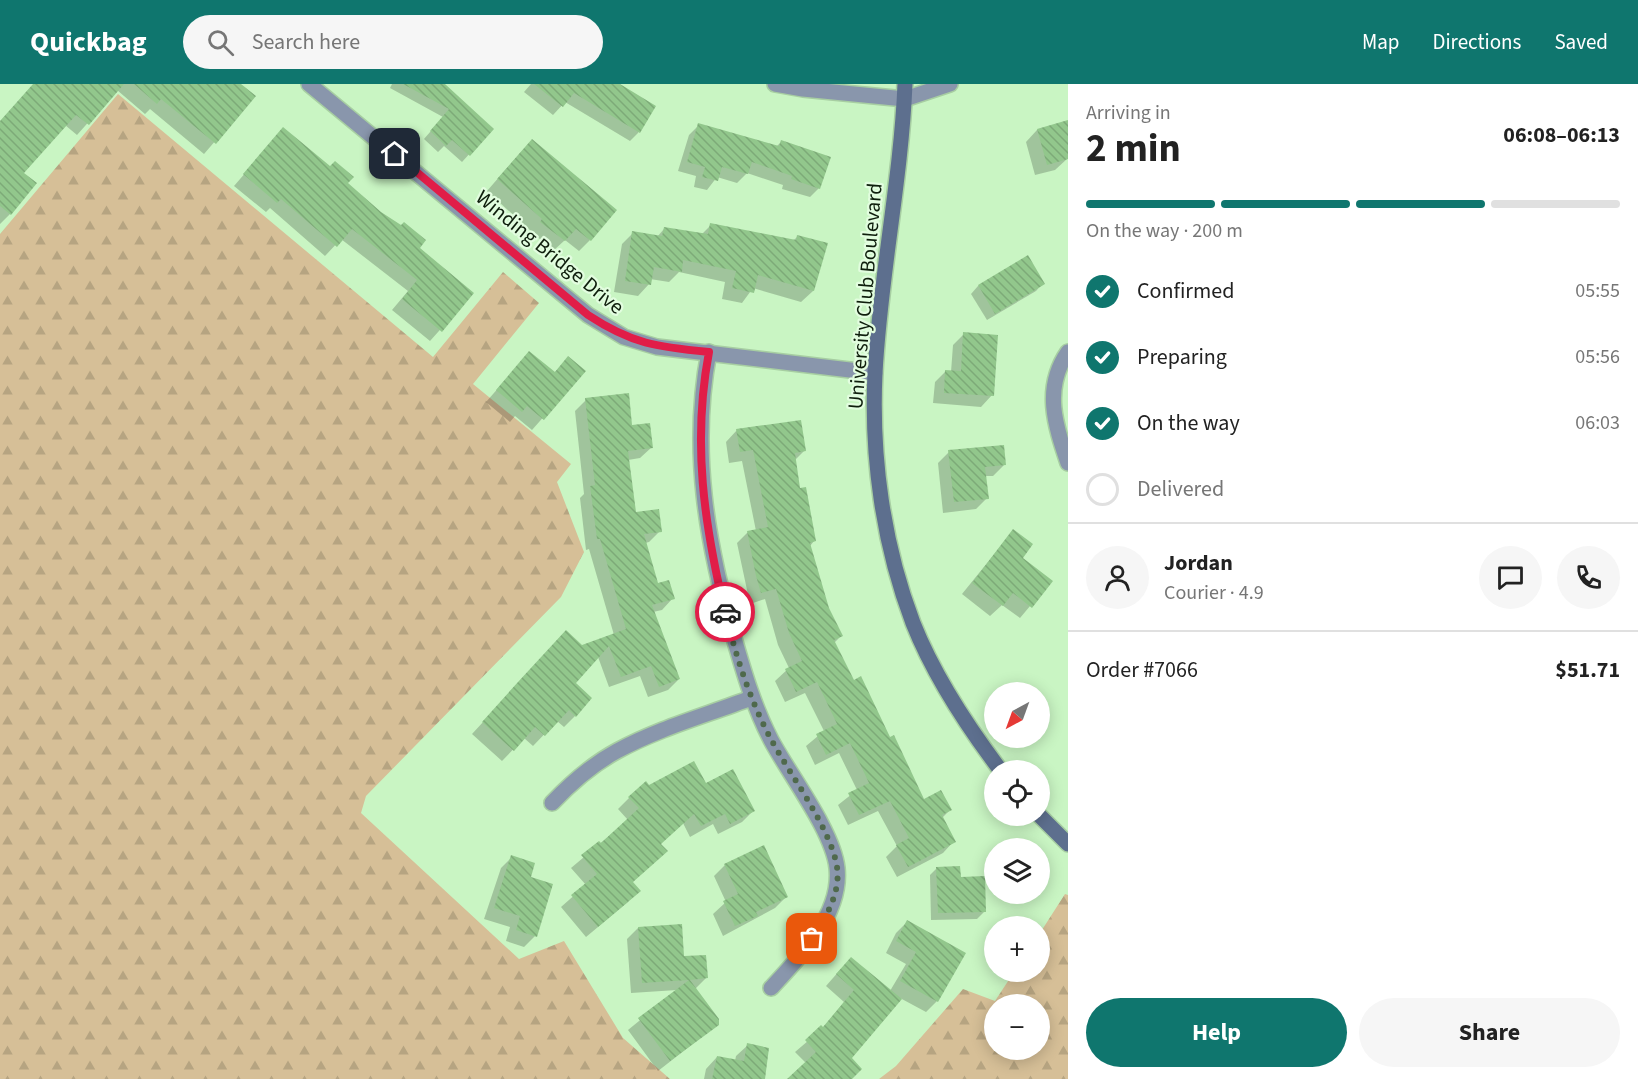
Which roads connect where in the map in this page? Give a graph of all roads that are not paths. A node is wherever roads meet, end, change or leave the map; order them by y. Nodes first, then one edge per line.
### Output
1 (309, 84) edge
2 (775, 84) edge
3 (950, 84) edge
4 (905, 92) edge
5 (709, 352) junction
6 (1068, 352) edge
7 (875, 373) junction
8 (1068, 464) edge
9 (751, 698) junction
10 (993, 760) edge
11 (552, 803) dead end
12 (1050, 826) edge
13 (1068, 844) edge
14 (771, 988) dead end

1 - 5 street, Winding Bridge Drive
2 - 4 street
3 - 4 street
4 - 7 street, University Club Boulevard
5 - 7 street, Winding Bridge Drive
5 - 9 street
6 - 8 street
7 - 10 street, University Club Boulevard
9 - 11 street
9 - 14 street
12 - 13 street

